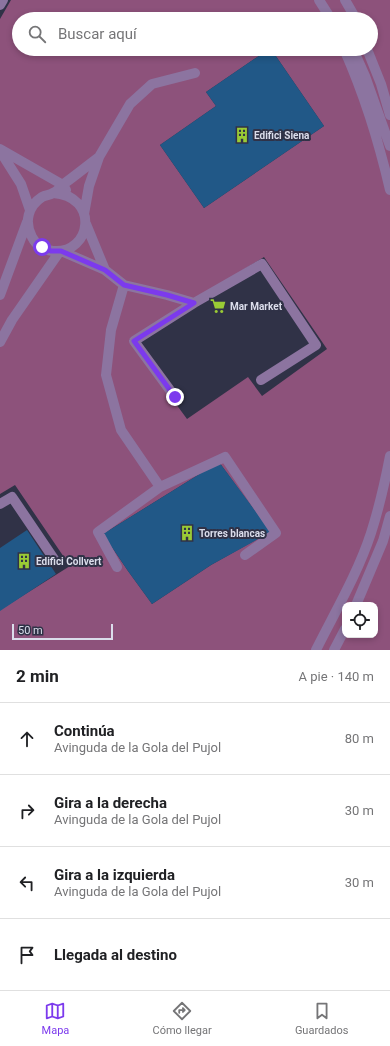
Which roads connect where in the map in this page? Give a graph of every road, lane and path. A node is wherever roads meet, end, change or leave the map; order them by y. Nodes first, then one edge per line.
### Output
1 (3, 0) edge
2 (319, 0) edge
3 (345, 0) edge
4 (0, 5) edge
5 (327, 12) edge
6 (352, 12) edge
7 (347, 56) edge
8 (356, 56) edge
9 (370, 56) edge
10 (195, 73) dead end
11 (381, 84) junction
12 (390, 90) edge
13 (390, 114) edge
14 (390, 146) edge
15 (0, 150) edge
16 (99, 157) junction
17 (63, 185) junction
18 (390, 190) edge
19 (53, 193) junction
20 (72, 198) junction
21 (28, 215) junction
22 (85, 219) junction
23 (60, 251) junction
24 (105, 270) junction
25 (124, 285) junction
26 (0, 295) edge
27 (194, 303) junction
28 (0, 342) edge
29 (261, 380) dead end
30 (175, 397) dead end
31 (390, 456) edge
32 (160, 487) junction
33 (0, 504) edge
34 (390, 516) edge
35 (245, 554) dead end
36 (54, 559) dead end
37 (117, 566) dead end
38 (357, 602) edge
39 (342, 635) edge
40 (316, 650) edge
41 (334, 650) edge

1 - 4 street
2 - 5 street
3 - 6 street
7 - 18 street
8 - 14 street
9 - 11 street
10 - 16 street
11 - 12 street
11 - 13 street
15 - 17 street
15 - 21 street
16 - 17 street
16 - 22 street
17 - 19 street
17 - 20 street
19 - 20 street
19 - 21 street
20 - 22 street
21 - 23 street
21 - 26 street
22 - 23 street
22 - 24 street
23 - 24 street
23 - 28 street
24 - 25 street
25 - 27 street
25 - 32 street
27 - 29 street
27 - 30 street
31 - 40 street
32 - 35 street
32 - 37 street
33 - 36 street
34 - 38 street
39 - 41 street

